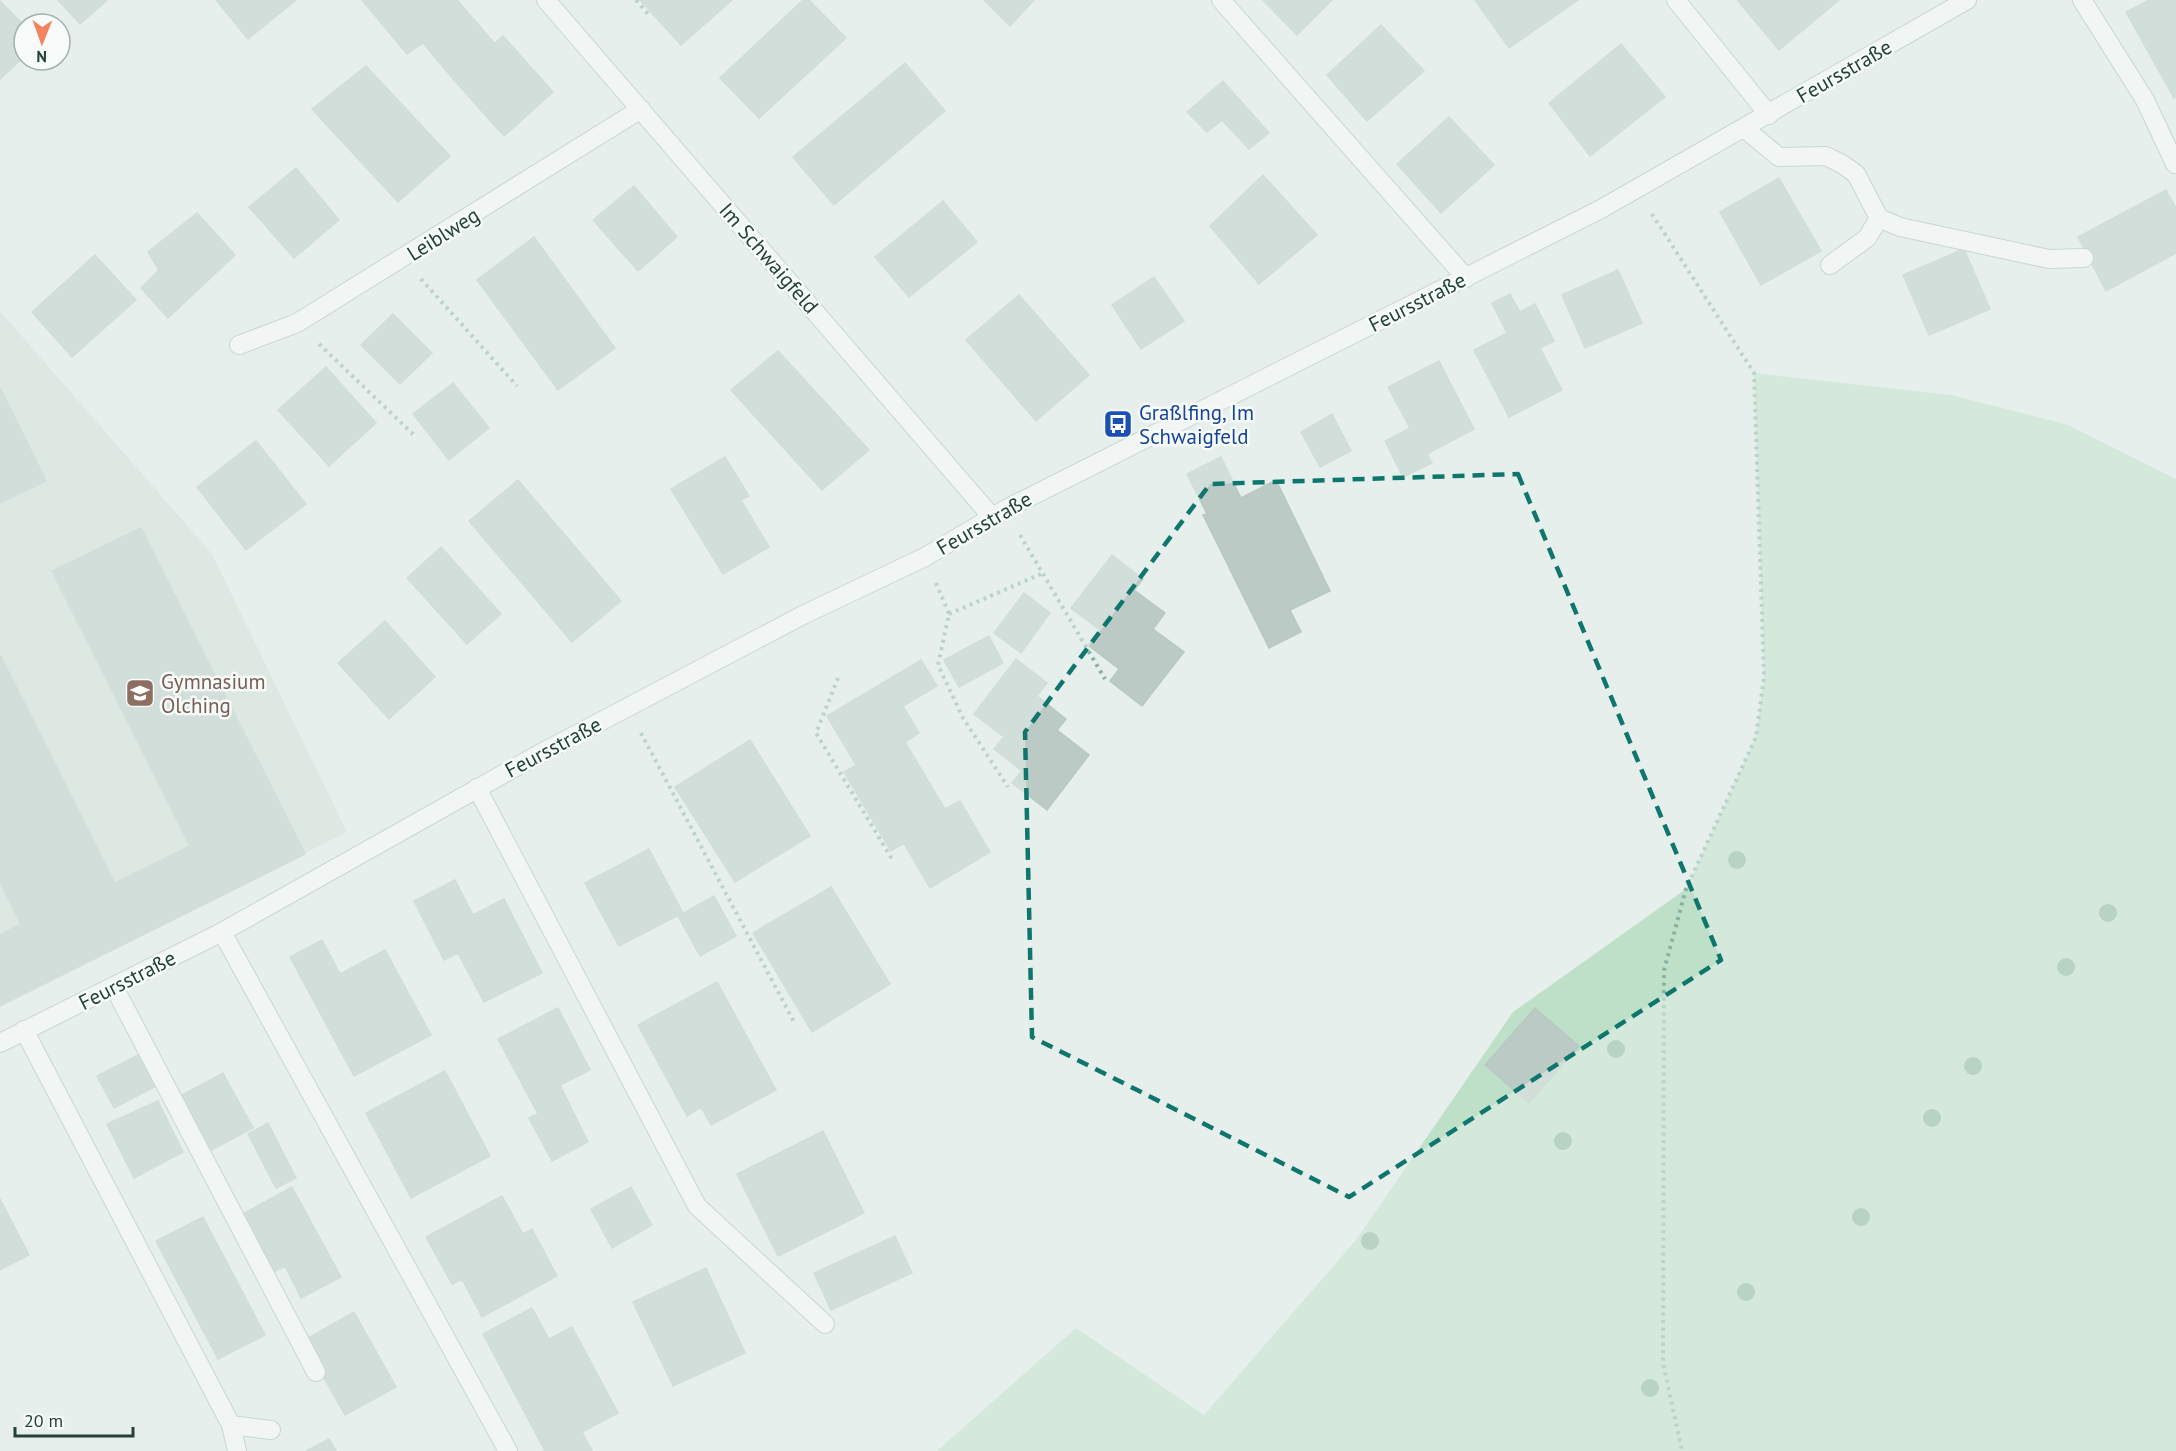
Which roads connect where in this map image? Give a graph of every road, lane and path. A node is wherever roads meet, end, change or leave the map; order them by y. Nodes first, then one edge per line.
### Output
1 (546, 0) edge
2 (636, 0) edge
3 (1221, 0) edge
4 (1676, 0) edge
5 (1967, 0) edge
6 (2082, 0) edge
7 (648, 14) dead end
8 (641, 109) junction
9 (1769, 115) junction
10 (1745, 129) junction
11 (2175, 164) edge
12 (1637, 190) junction
13 (1879, 218) junction
14 (2084, 258) dead end
15 (403, 260) junction
16 (1830, 265) dead end
17 (1466, 278) junction
18 (297, 323) junction
19 (239, 345) dead end
20 (517, 386) dead end
21 (414, 435) dead end
22 (999, 513) junction
23 (925, 557) junction
24 (1041, 574) junction
25 (949, 614) junction
26 (838, 678) dead end
27 (1105, 679) dead end
28 (627, 707) junction
29 (1008, 787) dead end
30 (477, 788) junction
31 (892, 859) dead end
32 (222, 932) junction
33 (114, 987) junction
34 (794, 1022) dead end
35 (24, 1030) junction
36 (0, 1043) edge
37 (825, 1324) dead end
38 (316, 1372) dead end
39 (231, 1425) junction
40 (271, 1431) dead end
41 (237, 1451) edge
42 (508, 1451) edge
43 (1683, 1451) edge

1 - 8 street, Im Schwaigfeld
2 - 7 path
3 - 17 street
4 - 9 street
5 - 9 street, Feursstraße
6 - 11 street
8 - 15 street, Leiblweg
8 - 22 street, Im Schwaigfeld
9 - 10 street, Feursstraße
10 - 12 street, Feursstraße
10 - 13 street
12 - 17 street, Feursstraße
12 - 43 path
13 - 14 street
13 - 16 street
15 - 18 street, Leiblweg
15 - 20 path
17 - 22 street, Feursstraße
18 - 19 street, Leiblweg
18 - 21 path
22 - 23 street, Feursstraße
22 - 24 path
23 - 25 path
23 - 28 street, Feursstraße
24 - 25 path
24 - 27 path
25 - 29 path
26 - 31 path
28 - 30 street, Feursstraße
28 - 34 path
30 - 32 street, Feursstraße
30 - 37 street
32 - 33 street, Feursstraße
32 - 42 street
33 - 35 street, Feursstraße
33 - 38 street
35 - 36 street, Feursstraße
35 - 39 street
39 - 40 street
39 - 41 street

